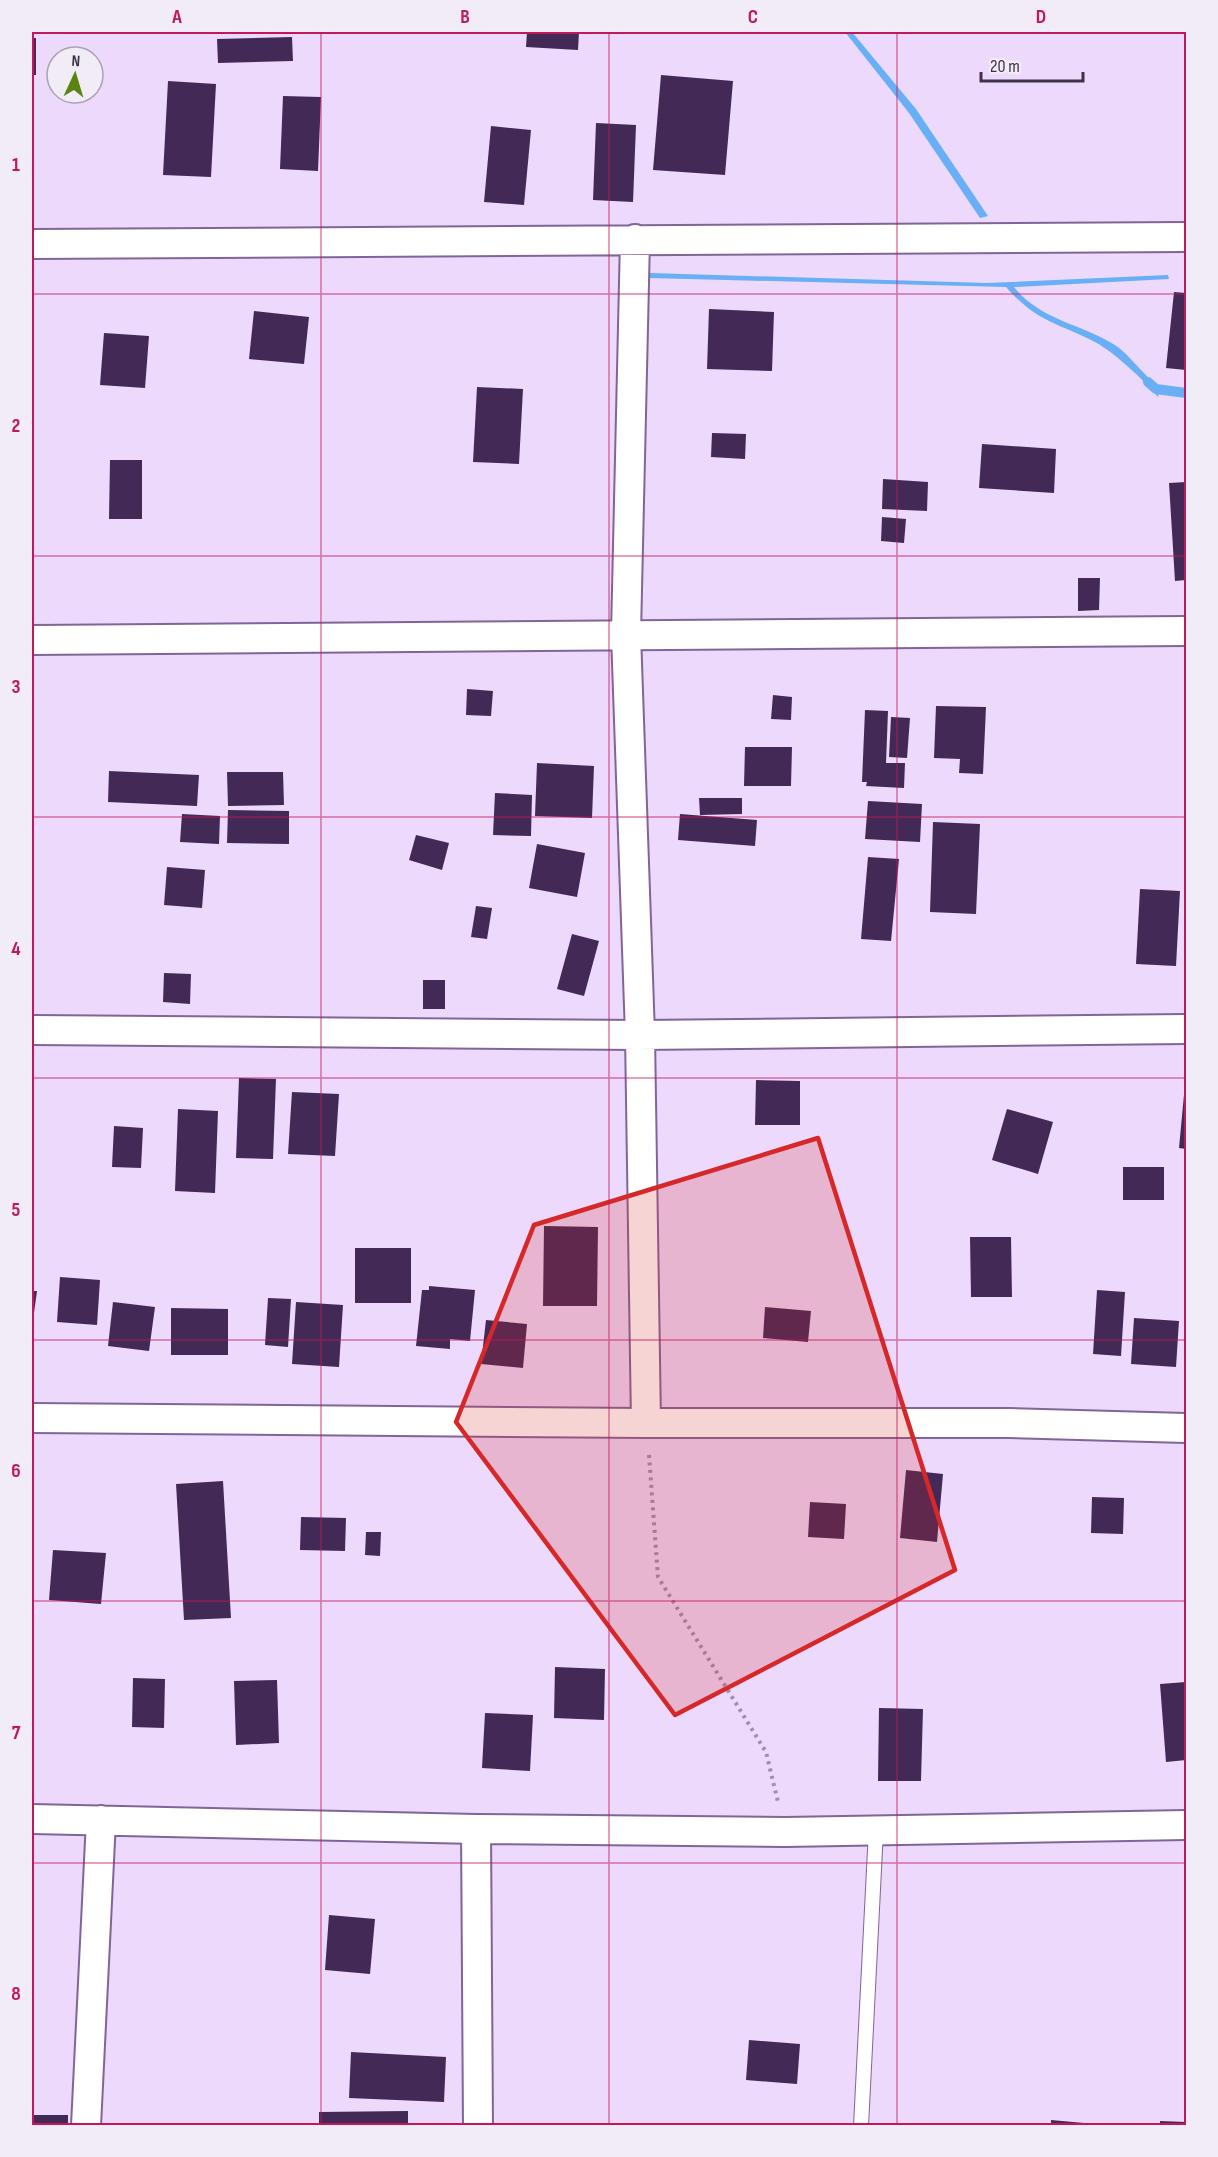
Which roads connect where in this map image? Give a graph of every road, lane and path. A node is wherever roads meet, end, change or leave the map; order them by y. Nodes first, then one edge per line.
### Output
1 (1186, 237) edge
2 (635, 239) junction
3 (32, 243) edge
4 (1186, 630) edge
5 (626, 634) junction
6 (32, 640) edge
7 (1186, 1029) edge
8 (32, 1030) edge
9 (640, 1035) junction
10 (32, 1418) edge
11 (646, 1423) junction
12 (1186, 1428) edge
13 (32, 1819) edge
14 (101, 1820) junction
15 (1186, 1825) edge
16 (476, 1829) junction
17 (876, 1830) junction
18 (785, 1832) junction
19 (86, 2126) edge
20 (478, 2126) edge
21 (861, 2126) edge

1 - 2 street
2 - 3 street
2 - 5 street
4 - 5 street
5 - 6 street
5 - 9 street
7 - 9 street
8 - 9 street
9 - 11 street
10 - 11 street
11 - 12 street
11 - 18 path
13 - 14 street
14 - 16 street
14 - 19 street
15 - 17 street
16 - 18 street
16 - 20 street
17 - 18 street
17 - 21 lane

